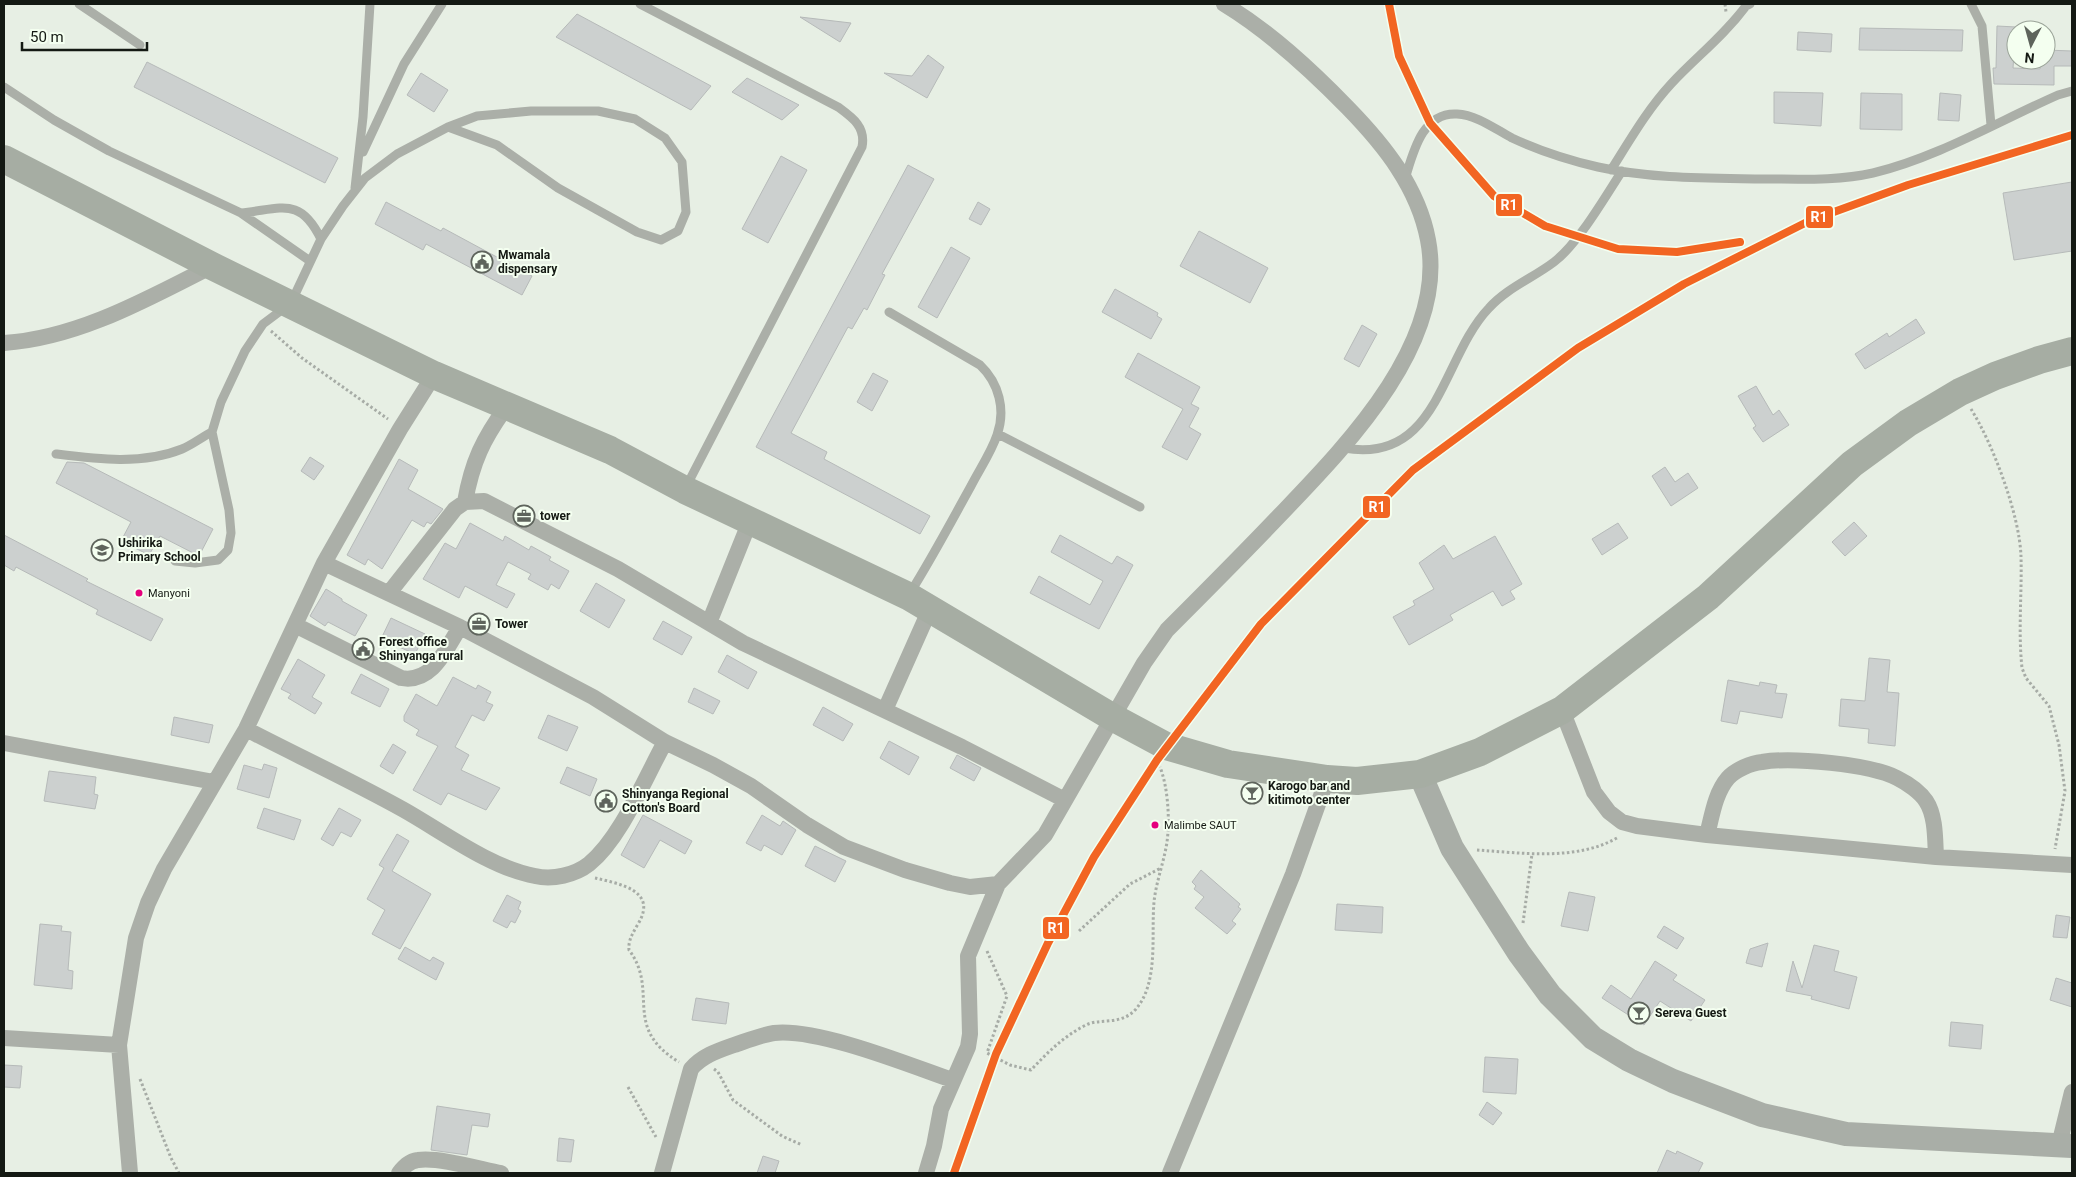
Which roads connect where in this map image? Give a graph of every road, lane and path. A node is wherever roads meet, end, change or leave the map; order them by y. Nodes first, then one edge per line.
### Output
1 (79, 4) edge
2 (370, 4) edge
3 (442, 4) edge
4 (640, 4) edge
5 (1224, 4) edge
6 (1750, 4) edge
7 (1971, 4) edge
8 (140, 45) dead end
9 (4, 87) edge
10 (2072, 91) edge
11 (1991, 125) junction
12 (448, 127) junction
13 (4, 159) edge
14 (360, 159) junction
15 (1611, 170) junction
16 (1622, 171) junction
17 (1405, 179) junction
18 (355, 189) junction
19 (241, 213) junction
20 (321, 239) junction
21 (310, 261) junction
22 (212, 266) junction
23 (291, 303) junction
24 (889, 312) dead end
25 (263, 324) junction
26 (4, 343) edge
27 (2072, 351) edge
28 (434, 375) junction
29 (1960, 392) junction
30 (507, 406) junction
31 (400, 428) junction
32 (212, 432) junction
33 (998, 434) junction
34 (1344, 448) junction
35 (56, 454) dead end
36 (685, 490) junction
37 (465, 502) junction
38 (1140, 507) dead end
39 (750, 521) junction
40 (175, 561) dead end
41 (324, 563) junction
42 (389, 593) junction
43 (919, 602) junction
44 (709, 623) junction
45 (295, 625) junction
46 (460, 627) junction
47 (885, 710) junction
48 (1562, 710) junction
49 (1112, 717) junction
50 (246, 729) junction
51 (1150, 736) junction
52 (665, 742) junction
53 (4, 743) edge
54 (1420, 774) junction
55 (1327, 779) junction
56 (214, 782) junction
57 (1065, 800) junction
58 (1638, 826) junction
59 (1707, 835) junction
60 (1452, 848) junction
61 (1532, 854) junction
62 (1936, 857) junction
63 (2053, 864) junction
64 (2072, 865) edge
65 (1161, 867) junction
66 (573, 873) junction
67 (998, 884) junction
68 (1079, 930) dead end
69 (976, 933) junction
70 (1519, 953) junction
71 (4, 1038) edge
72 (119, 1045) junction
73 (694, 1064) junction
74 (952, 1080) junction
75 (628, 1087) dead end
76 (2072, 1092) edge
77 (802, 1144) dead end
78 (2066, 1146) edge
79 (668, 1157) junction
80 (130, 1173) edge
81 (179, 1173) edge
82 (399, 1173) edge
83 (501, 1173) edge
84 (662, 1173) edge
85 (926, 1173) edge
86 (1170, 1173) edge

1 - 8 lane
2 - 14 lane
3 - 14 lane
4 - 36 lane
5 - 17 street
6 - 15 lane
7 - 11 lane
9 - 19 lane
10 - 11 lane
11 - 16 lane
12 - 12 lane
12 - 18 lane
13 - 22 highway
14 - 18 lane
15 - 16 lane
15 - 17 lane
16 - 34 lane
17 - 34 street
18 - 20 lane
19 - 20 lane
19 - 21 lane
20 - 21 lane
21 - 23 lane
22 - 23 highway
22 - 26 street
23 - 25 lane
23 - 28 highway
24 - 33 lane
25 - 31 path
25 - 32 lane
27 - 29 highway
28 - 30 highway
28 - 31 street
29 - 48 highway
29 - 63 path
30 - 36 highway
30 - 37 street
31 - 41 street
32 - 35 lane
32 - 40 lane
33 - 38 lane
33 - 43 lane
34 - 49 street
36 - 39 highway
37 - 42 street
37 - 44 street
39 - 43 highway
39 - 44 street
41 - 42 street
41 - 45 street
42 - 46 street
43 - 47 street
43 - 49 highway
44 - 47 street
45 - 46 street
45 - 50 street
46 - 52 street
47 - 57 street
48 - 54 highway
48 - 58 street
49 - 51 highway
49 - 57 street
50 - 56 street
50 - 66 street
51 - 55 highway
51 - 65 path
52 - 66 street
52 - 67 street
53 - 56 street
54 - 55 highway
54 - 60 street
55 - 86 street
56 - 72 street
57 - 67 street
58 - 59 street
58 - 61 path
59 - 62 street
59 - 62 street
60 - 61 path
60 - 70 street
61 - 70 path
62 - 63 street
63 - 64 street
65 - 68 path
65 - 69 path
66 - 73 path
67 - 69 street
69 - 74 street
70 - 78 street
71 - 72 street
72 - 80 street
72 - 81 path
73 - 74 street
73 - 77 path
73 - 79 street
74 - 85 street
75 - 79 path
76 - 78 street
79 - 84 street
82 - 83 street

